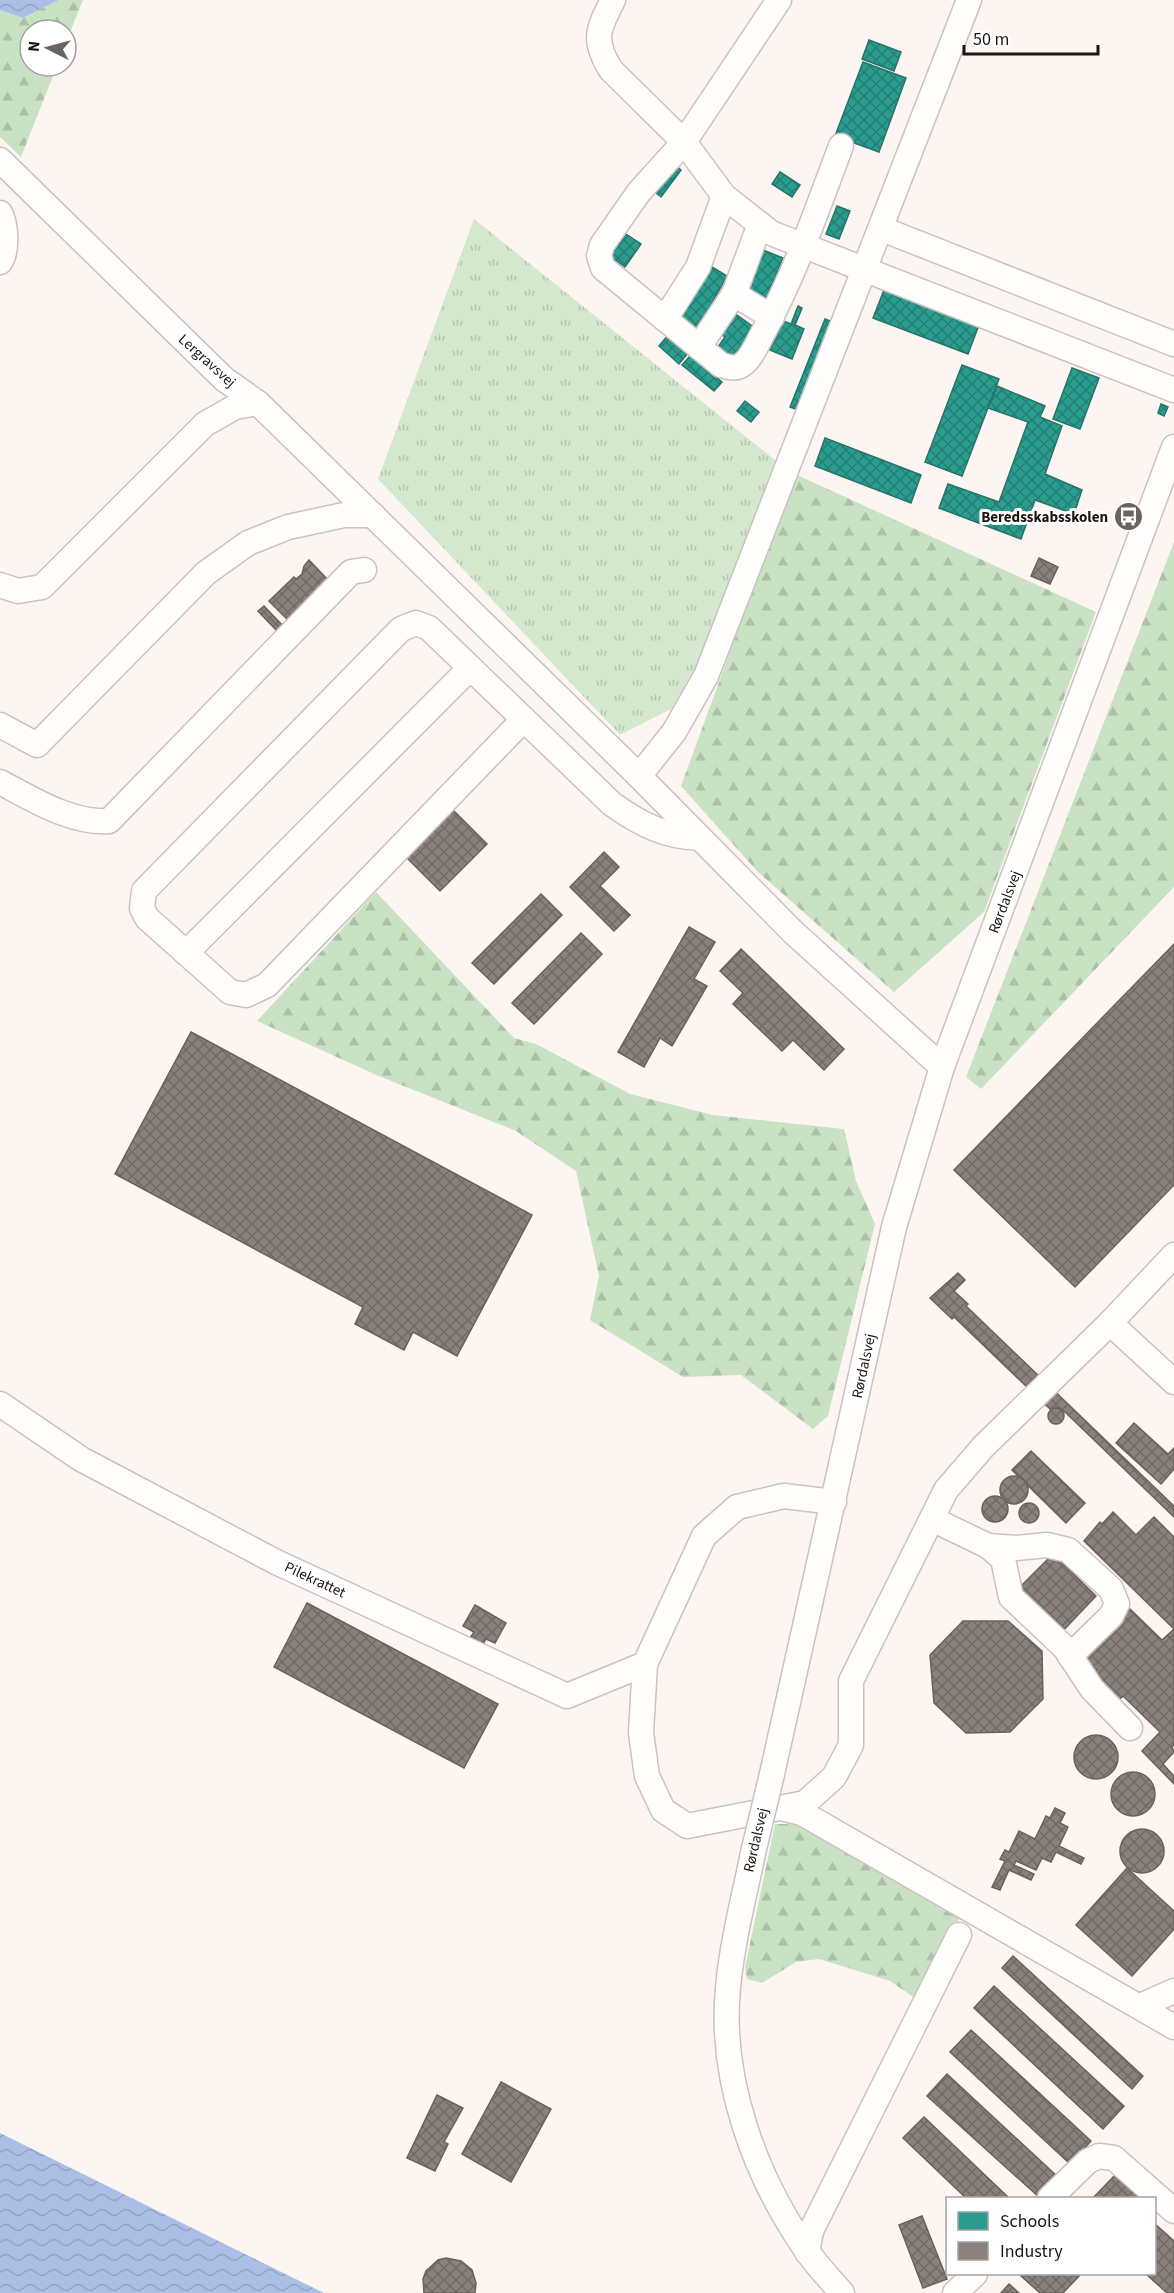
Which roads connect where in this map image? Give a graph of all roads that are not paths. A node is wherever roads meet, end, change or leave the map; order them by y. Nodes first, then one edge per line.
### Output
1 (613, 0) edge
2 (779, 0) edge
3 (969, 0) edge
4 (684, 142) junction
5 (841, 146) dead end
6 (0, 160) edge
7 (724, 196) junction
8 (0, 213) edge
9 (760, 224) junction
10 (882, 229) junction
11 (802, 246) junction
12 (0, 262) edge
13 (865, 272) junction
14 (734, 294) junction
15 (772, 317) junction
16 (664, 319) junction
17 (1174, 344) edge
18 (699, 347) junction
19 (1174, 390) edge
20 (258, 403) junction
21 (1174, 447) edge
22 (373, 515) junction
23 (364, 570) dead end
24 (0, 585) edge
25 (470, 668) junction
26 (524, 719) junction
27 (0, 725) edge
28 (639, 776) junction
29 (0, 782) edge
30 (700, 838) junction
31 (186, 953) junction
32 (942, 1067) junction
33 (1174, 1255) edge
34 (1110, 1323) junction
35 (1174, 1382) edge
36 (0, 1404) edge
37 (834, 1502) junction
38 (932, 1518) junction
39 (988, 1546) junction
40 (1071, 1656) junction
41 (645, 1664) junction
42 (1130, 1728) dead end
43 (782, 1808) junction
44 (959, 1935) dead end
45 (1174, 1991) edge
46 (1140, 2006) junction
47 (1174, 2027) edge
48 (1052, 2197) edge
49 (1174, 2211) edge
50 (807, 2252) junction
51 (974, 2275) edge
52 (842, 2293) edge
53 (956, 2293) edge

1 - 4 street
2 - 4 street
3 - 10 street
4 - 7 street
4 - 16 street
5 - 11 street
6 - 20 street, Lergravsvej
7 - 9 street
7 - 16 street
8 - 12 street
9 - 11 street
9 - 14 street
10 - 13 street
10 - 17 street
11 - 13 street
11 - 15 street
13 - 19 street
13 - 28 street
14 - 15 street
14 - 18 street
15 - 18 street
16 - 18 street
20 - 22 street
20 - 24 street, Lergravsvej
21 - 32 street, Rørdalsvej
22 - 27 street
22 - 28 street
23 - 29 street
25 - 26 street
25 - 31 street
25 - 31 street
26 - 30 street
26 - 31 street
28 - 30 street
30 - 32 street
32 - 37 street, Rørdalsvej
33 - 34 street
34 - 35 street
34 - 38 street
36 - 41 street, Pilekrattet
37 - 41 street
37 - 50 street, Rørdalsvej, bridge
38 - 39 street
38 - 43 street
39 - 40 street
39 - 40 street
40 - 42 street
41 - 43 street
43 - 46 street
44 - 50 street
45 - 46 street
46 - 47 street
48 - 49 street
50 - 52 street, Rørdalsvej
51 - 53 street

